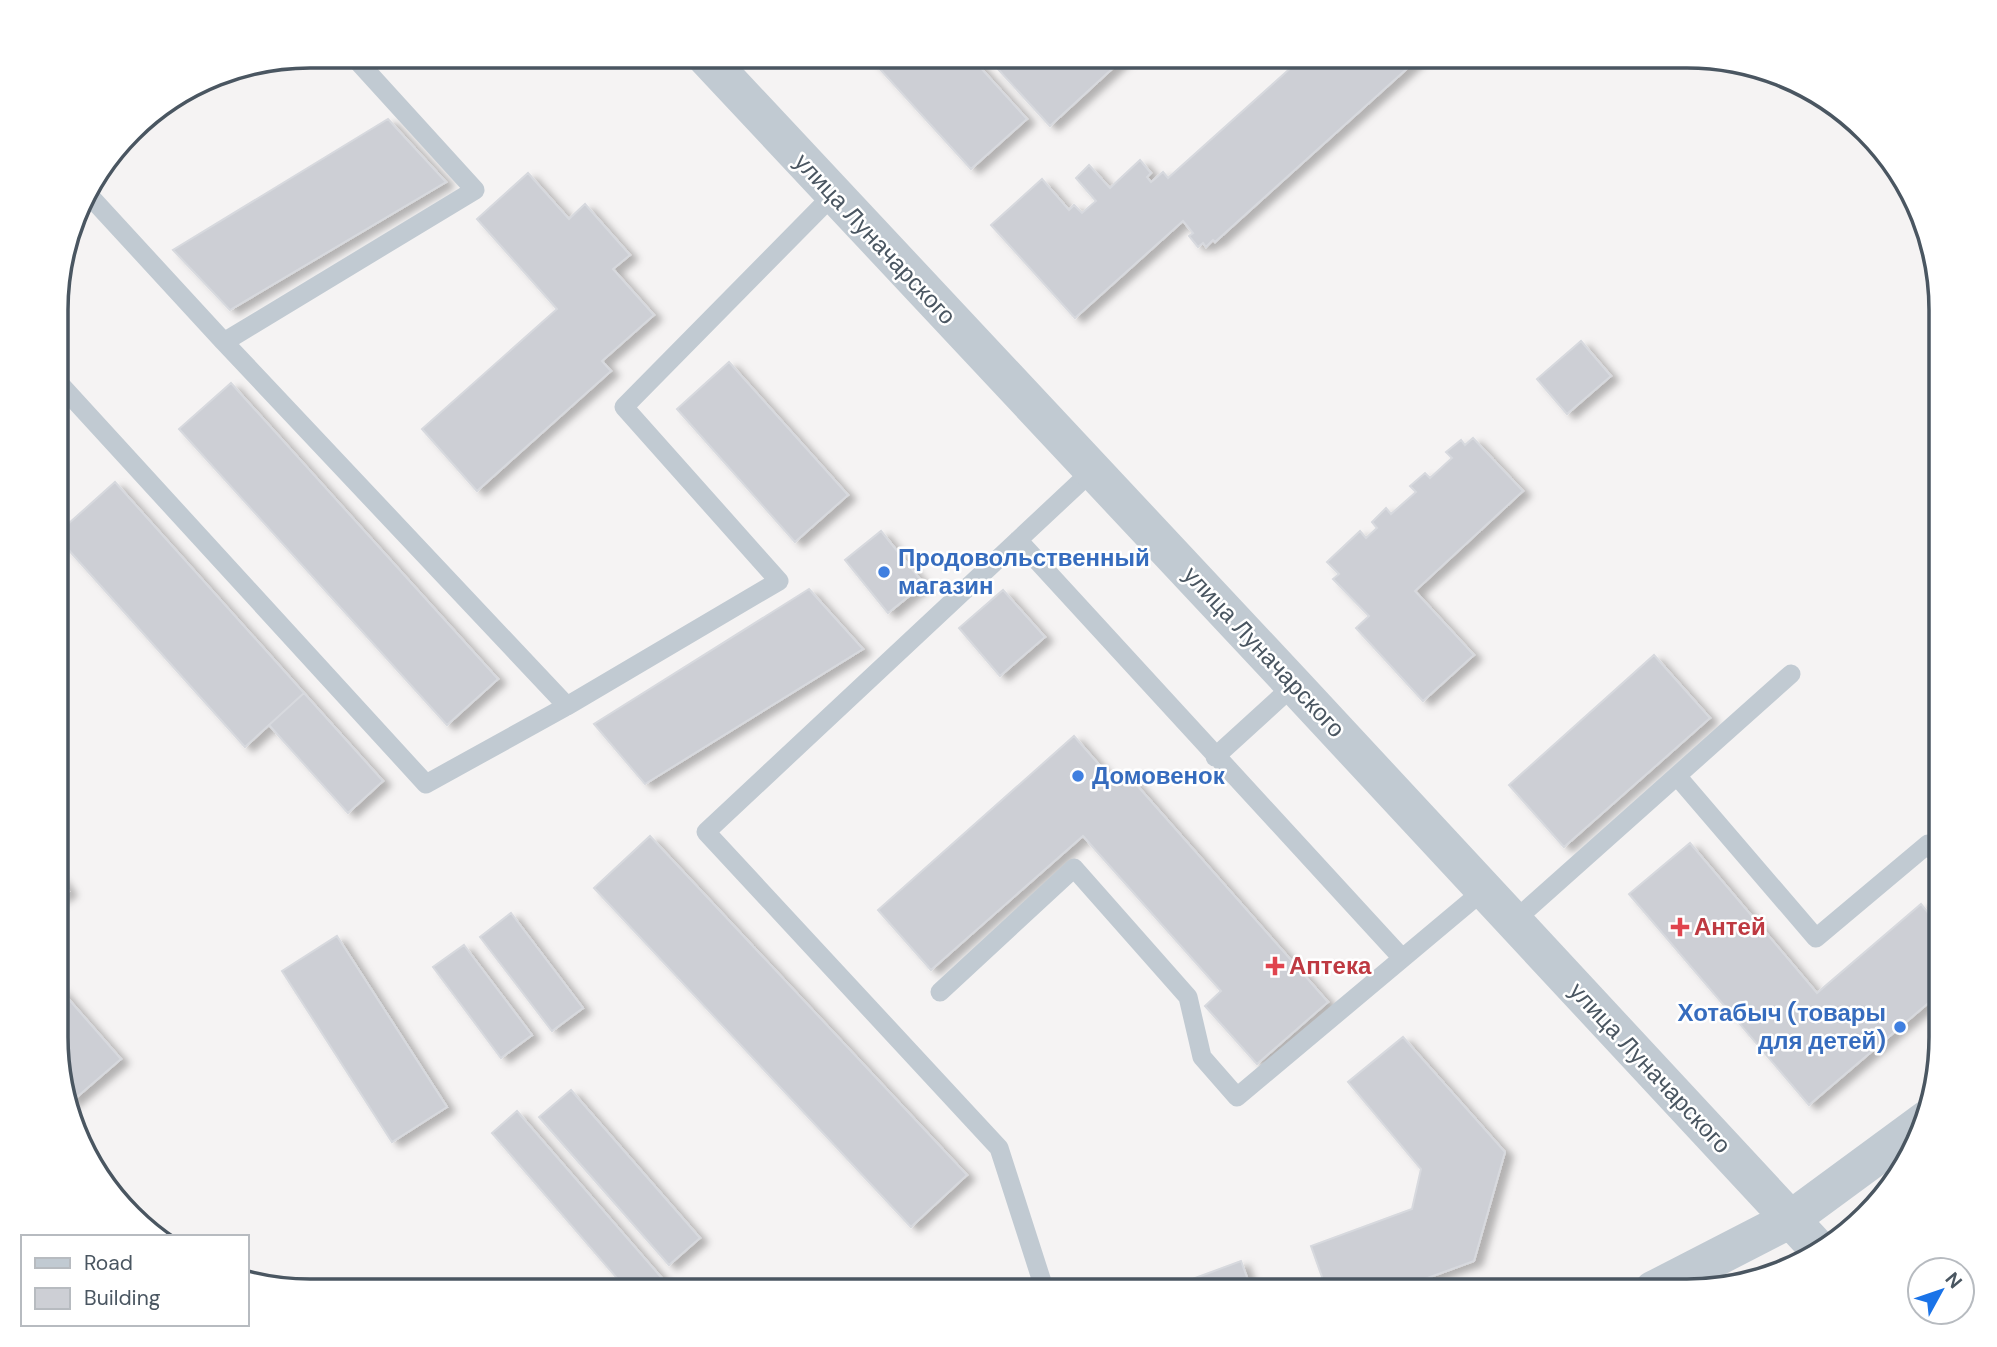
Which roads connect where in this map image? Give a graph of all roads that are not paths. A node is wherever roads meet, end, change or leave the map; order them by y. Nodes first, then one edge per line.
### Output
1 (364, 68) edge
2 (716, 68) edge
3 (833, 195) junction
4 (95, 202) edge
5 (224, 342) junction
6 (68, 393) edge
7 (1093, 470) junction
8 (1018, 540) junction
9 (1791, 674) dead end
10 (1294, 685) junction
11 (567, 706) junction
12 (1215, 757) junction
13 (1677, 776) junction
14 (1928, 844) edge
15 (1484, 890) junction
16 (1514, 921) junction
17 (1402, 957) junction
18 (940, 992) dead end
19 (1909, 1133) edge
20 (1791, 1219) junction
21 (1813, 1243) edge
22 (1041, 1278) edge
23 (1676, 1278) edge

1 - 5 lane
2 - 3 street, улица Луначарского
3 - 7 street, улица Луначарского
3 - 11 lane
4 - 5 lane
5 - 11 lane
6 - 11 lane
7 - 8 lane
7 - 10 street, улица Луначарского
8 - 12 lane
8 - 22 lane
9 - 13 lane
10 - 12 lane
10 - 15 street, улица Луначарского
12 - 17 lane
13 - 14 lane
13 - 16 lane
15 - 16 street, улица Луначарского
15 - 17 lane
16 - 20 street, улица Луначарского
17 - 18 lane
19 - 20 street
20 - 21 street, улица Луначарского
20 - 23 street

